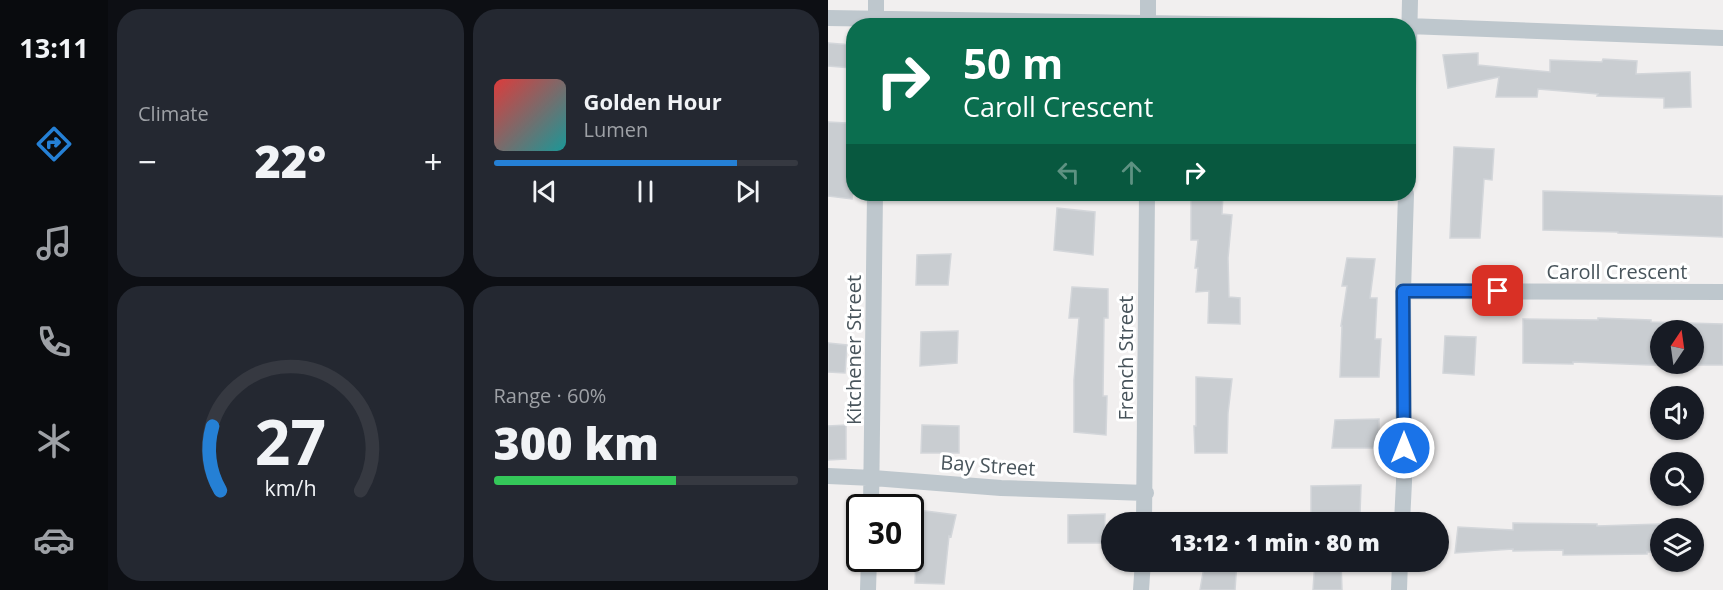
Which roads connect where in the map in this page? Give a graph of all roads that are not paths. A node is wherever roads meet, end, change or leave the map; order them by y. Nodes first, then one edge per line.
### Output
1 (876, 0) edge
2 (1148, 0) edge
3 (1410, 0) edge
4 (828, 18) edge
5 (876, 18) edge
6 (1148, 18) edge
7 (1409, 18) edge
8 (846, 20) edge
9 (1416, 26) edge
10 (1723, 38) edge
11 (875, 201) edge
12 (1147, 201) edge
13 (1406, 201) edge
14 (1403, 291) junction
15 (1723, 292) edge
16 (828, 476) edge
17 (873, 477) junction
18 (872, 494) edge
19 (1146, 494) junction
20 (1145, 512) edge
21 (1402, 512) edge
22 (869, 572) edge
23 (1142, 572) edge
24 (1400, 572) edge
25 (868, 590) edge
26 (1141, 590) edge
27 (1399, 590) edge

1 - 5 street
2 - 6 street
3 - 7 street
4 - 8 street
9 - 10 street
11 - 17 street, Kitchener Street
12 - 19 street, French Street
13 - 14 street
14 - 15 street, Caroll Crescent
14 - 21 street
16 - 17 street, Bay Street
17 - 18 street, Kitchener Street
17 - 19 street, Bay Street
19 - 20 street, French Street
22 - 25 street
23 - 26 street
24 - 27 street

